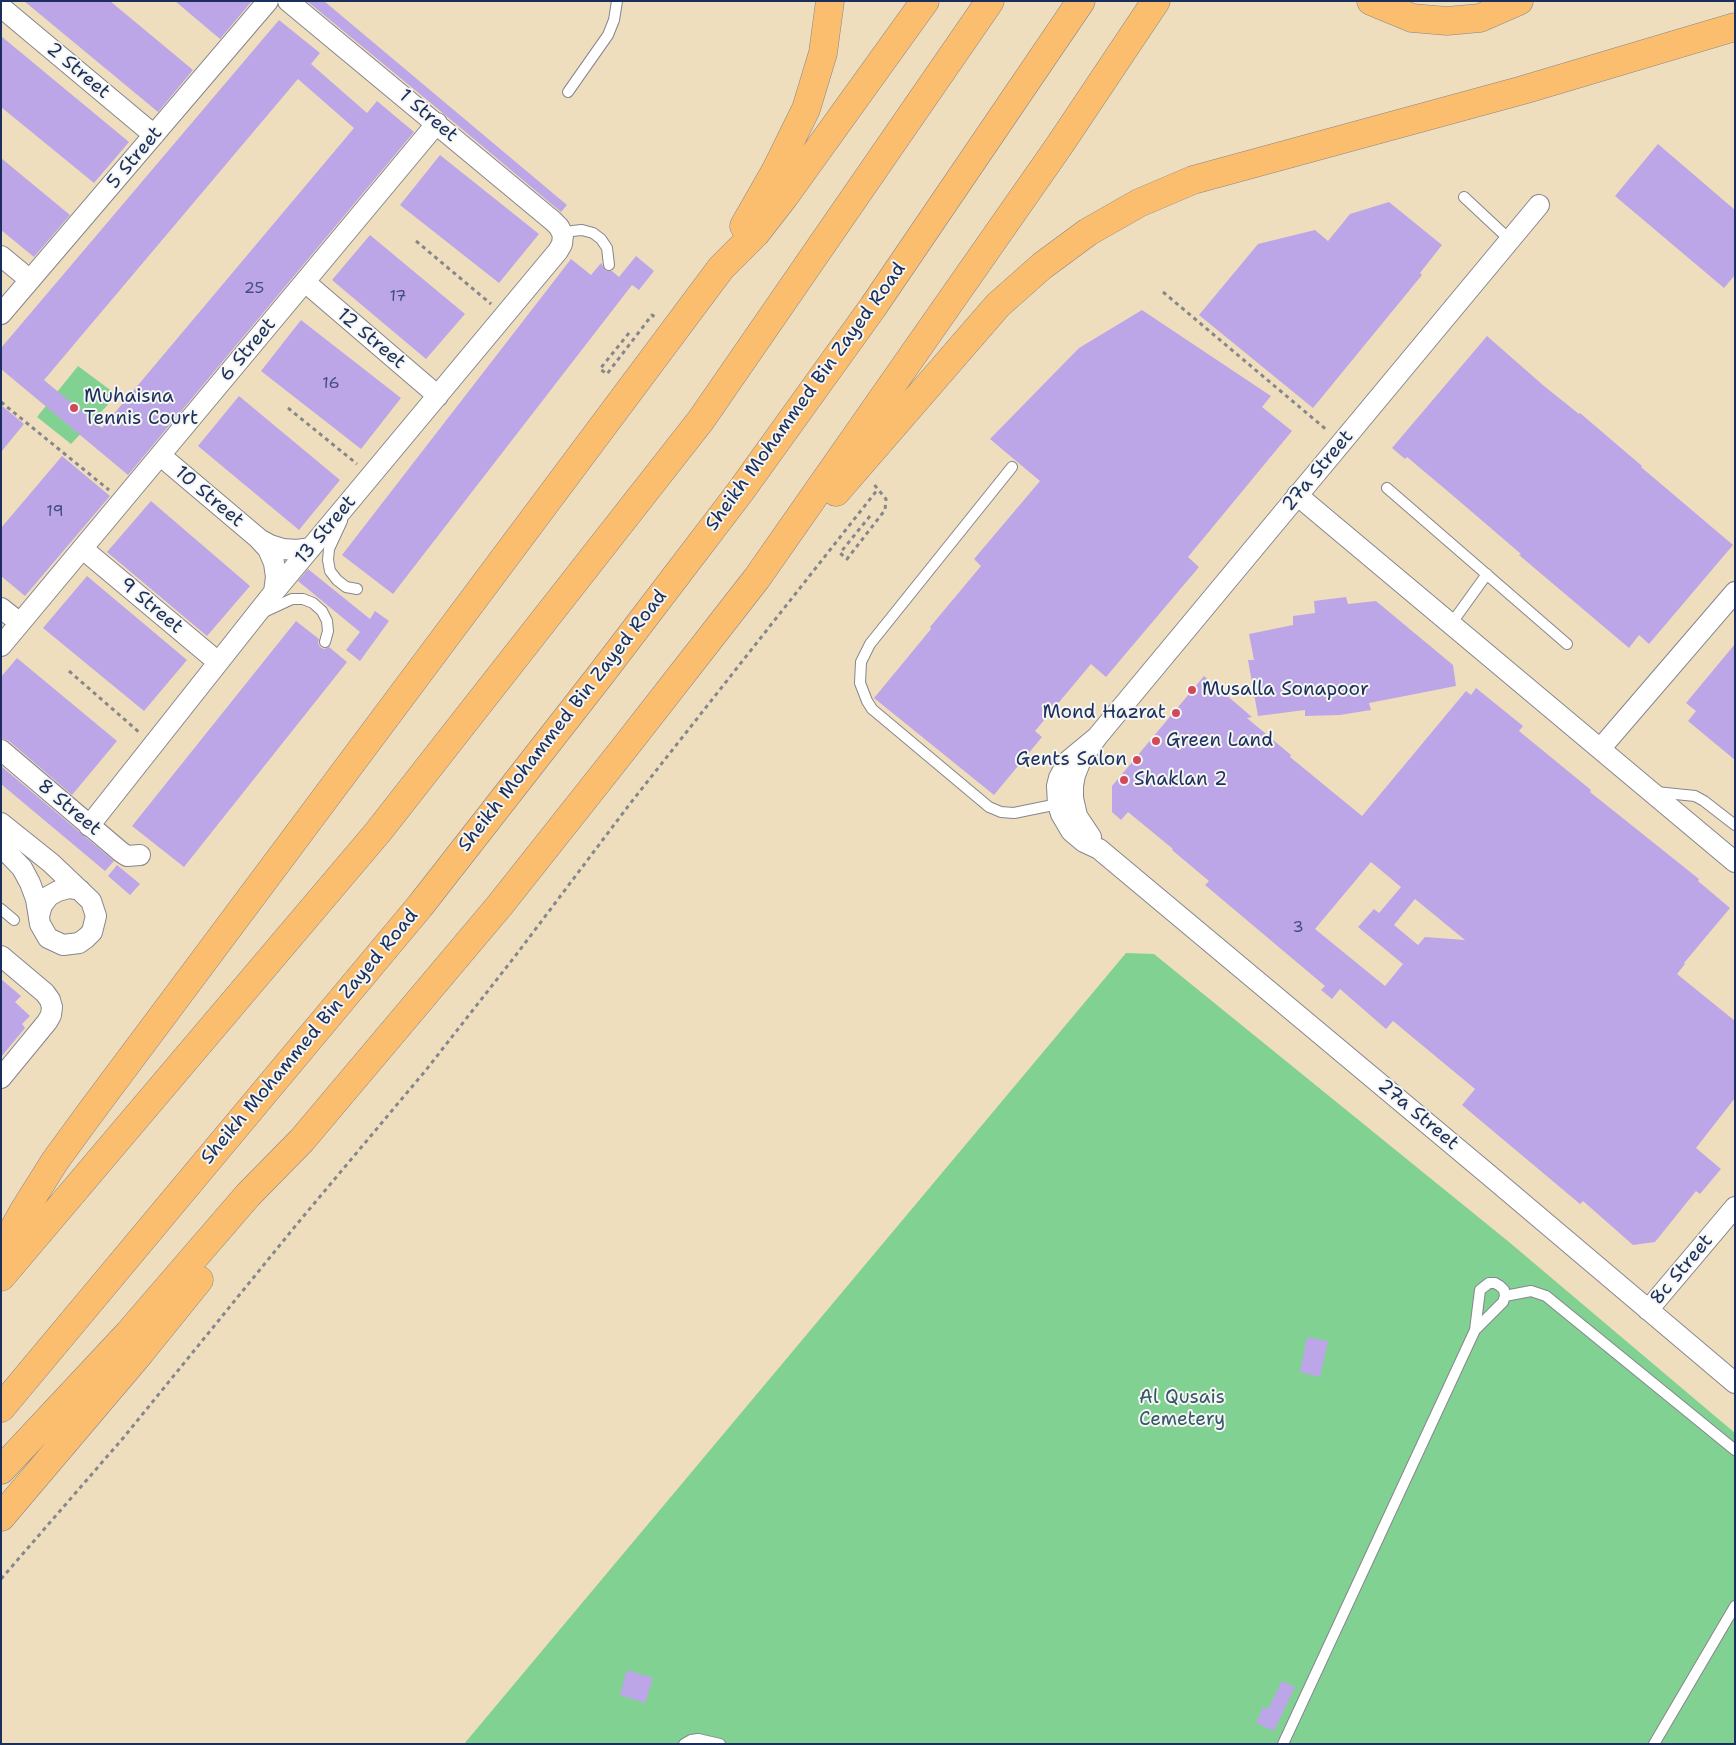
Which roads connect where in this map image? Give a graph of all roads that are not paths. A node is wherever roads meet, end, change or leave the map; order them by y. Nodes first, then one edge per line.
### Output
1 (268, 1) edge
2 (288, 1) edge
3 (617, 1) edge
4 (830, 1) edge
5 (925, 1) edge
6 (990, 1) edge
7 (1081, 1) edge
8 (1156, 1) edge
9 (1371, 1) edge
10 (1519, 1) edge
11 (1, 7) edge
12 (1735, 27) edge
13 (568, 92) dead end
14 (437, 123) junction
15 (154, 135) junction
16 (1464, 197) dead end
17 (1539, 205) dead end
18 (563, 236) junction
19 (1510, 240) junction
20 (1, 256) edge
21 (609, 265) dead end
22 (721, 268) junction
23 (30, 280) junction
24 (305, 282) junction
25 (1, 314) edge
26 (438, 396) junction
27 (161, 456) junction
28 (1012, 467) dead end
29 (1387, 488) dead end
30 (355, 494) junction
31 (1297, 495) junction
32 (258, 538) junction
33 (311, 548) junction
34 (83, 550) junction
35 (1487, 574) junction
36 (757, 578) junction
37 (357, 589) dead end
38 (274, 592) junction
39 (1735, 592) edge
40 (1, 608) edge
41 (254, 617) junction
42 (20, 623) junction
43 (1451, 624) junction
44 (326, 642) dead end
45 (1567, 644) dead end
46 (1, 646) edge
47 (218, 662) junction
48 (1096, 736) junction
49 (1600, 749) junction
50 (1, 750) edge
51 (1650, 791) junction
52 (1058, 804) junction
53 (1, 823) edge
54 (1735, 825) edge
55 (89, 826) junction
56 (1, 846) edge
57 (1099, 849) junction
58 (140, 854) dead end
59 (1735, 862) edge
60 (80, 890) junction
61 (1, 909) edge
62 (39, 916) junction
63 (14, 920) dead end
64 (1, 956) edge
65 (1, 1078) edge
66 (302, 1140) junction
67 (1735, 1207) edge
68 (1, 1252) edge
69 (1, 1277) edge
70 (1505, 1296) junction
71 (1648, 1310) junction
72 (1475, 1330) junction
73 (1735, 1383) edge
74 (1, 1408) edge
75 (1735, 1450) edge
76 (1, 1470) edge
77 (1, 1517) edge
78 (1735, 1606) edge
79 (684, 1744) edge
80 (720, 1744) edge
81 (1283, 1744) edge
82 (1654, 1744) edge

1 - 15 street, 5 Street
2 - 14 street, 1 Street
3 - 13 lane
4 - 22 highway
5 - 22 highway
6 - 69 highway
7 - 74 highway, Sheikh Mohammed Bin Zayed Road
8 - 36 highway
9 - 10 highway
11 - 15 street, 2 Street
12 - 36 highway
14 - 18 street, 1 Street
14 - 24 street, 6 Street
15 - 23 street, 5 Street
16 - 19 lane
17 - 19 street, 27a Street
18 - 21 lane
18 - 26 street, 13 Street
19 - 31 street, 27a Street
20 - 23 street
22 - 68 highway
23 - 25 street, 5 Street
24 - 26 street, 12 Street
24 - 27 street, 6 Street
26 - 30 street, 13 Street
27 - 32 street, 10 Street
27 - 34 street, 6 Street
28 - 52 lane
29 - 35 lane
30 - 33 street, 13 Street
30 - 37 lane
31 - 43 street
31 - 48 street, 27a Street
32 - 33 street, 10 Street
32 - 38 street, 10 Street
33 - 38 street, 13 Street
34 - 42 street, 6 Street
34 - 47 street, 9 Street
35 - 43 lane
35 - 45 lane
36 - 66 highway
38 - 41 street, 13 Street
39 - 49 street
40 - 42 street
41 - 44 lane
41 - 47 street, 13 Street
42 - 46 street, 6 Street
43 - 49 street
47 - 55 street, 13 Street
48 - 52 street, 27a Street
48 - 57 street, 27a Street
49 - 51 street
50 - 55 street, 8 Street
51 - 54 lane
51 - 59 street
52 - 57 street, 27a Street
53 - 60 street
55 - 58 street, 8 Street
56 - 62 street
57 - 71 street, 27a Street
60 - 62 street
60 - 62 street
61 - 63 lane
64 - 65 street
66 - 76 highway
66 - 77 highway
67 - 71 street, 8c Street
70 - 72 lane
70 - 72 lane
70 - 75 lane
71 - 73 street, 27a Street
72 - 81 lane
78 - 82 lane
79 - 80 lane

